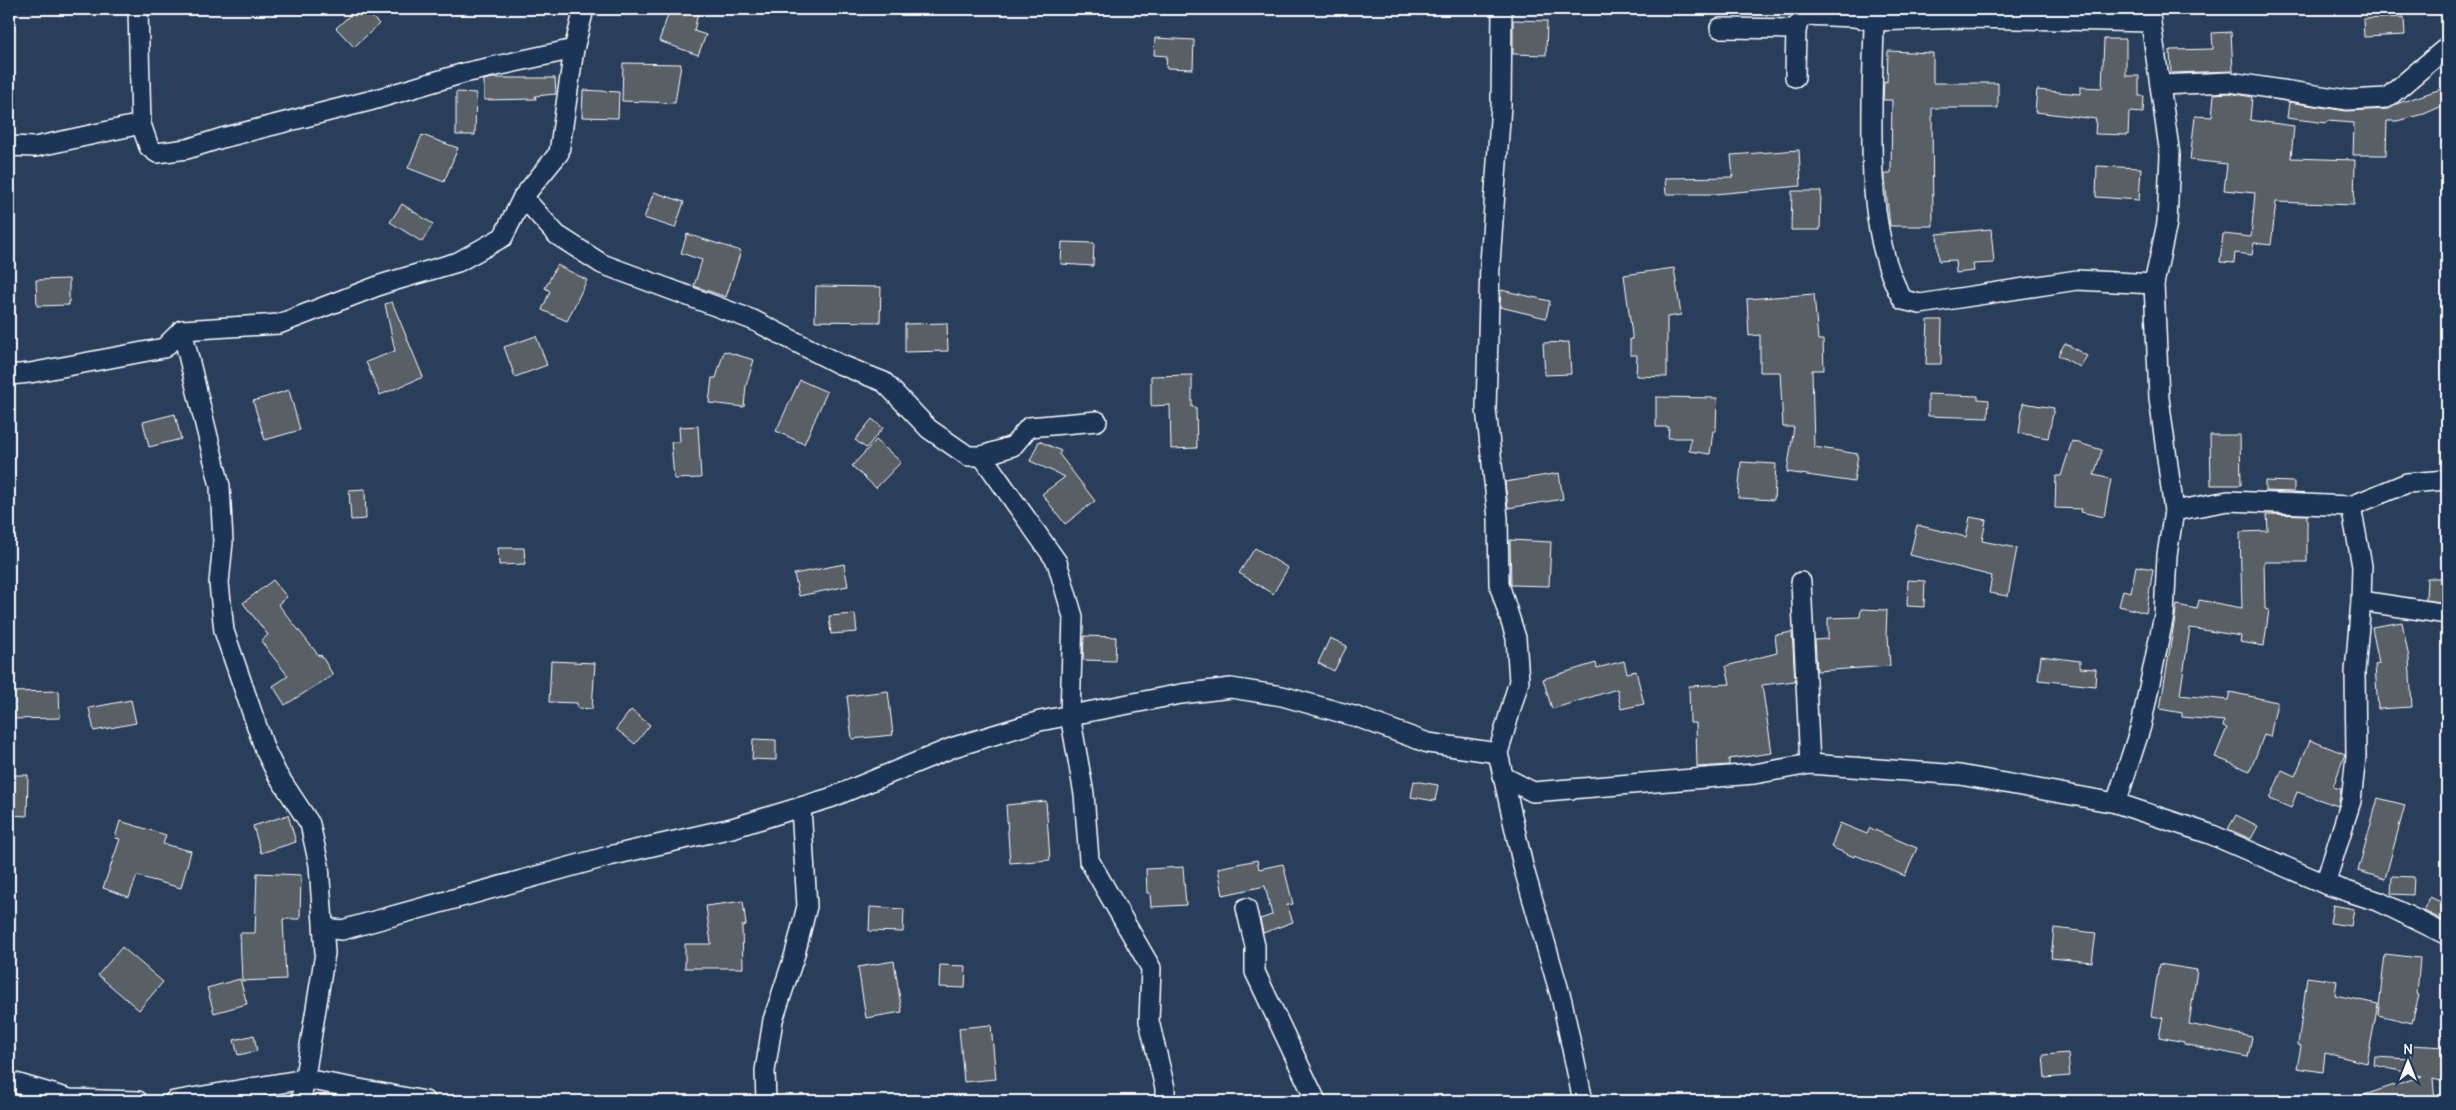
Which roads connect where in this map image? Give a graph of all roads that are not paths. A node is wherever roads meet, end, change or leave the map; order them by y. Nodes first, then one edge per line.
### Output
1 (138, 9) edge
2 (584, 9) edge
3 (1502, 9) edge
4 (2150, 15) edge
5 (1874, 21) junction
6 (1720, 28) dead end
7 (1796, 29) junction
8 (2447, 47) edge
9 (574, 49) junction
10 (1795, 77) dead end
11 (2160, 85) junction
12 (142, 124) junction
13 (9, 146) edge
14 (523, 197) junction
15 (2154, 284) junction
16 (182, 330) junction
17 (9, 375) edge
18 (1097, 421) dead end
19 (982, 456) junction
20 (2447, 480) edge
21 (2351, 506) junction
22 (2174, 511) junction
23 (1800, 582) dead end
24 (2361, 601) junction
25 (2447, 614) edge
26 (1070, 715) junction
27 (1498, 752) junction
28 (1810, 764) junction
29 (1502, 776) junction
30 (1533, 792) junction
31 (2116, 803) junction
32 (801, 807) junction
33 (1511, 818) junction
34 (2325, 884) junction
35 (1246, 908) dead end
36 (333, 929) junction
37 (2447, 935) edge
38 (305, 1080) junction
39 (9, 1081) edge
40 (138, 1101) edge
41 (174, 1101) edge
42 (301, 1101) edge
43 (425, 1101) edge
44 (766, 1101) edge
45 (1165, 1101) edge
46 (1316, 1101) edge
47 (1583, 1101) edge

1 - 12 street
2 - 9 street
3 - 27 street
4 - 5 street
4 - 11 street
5 - 7 street
5 - 15 street
6 - 7 street
7 - 10 street
8 - 11 street
9 - 12 street
9 - 14 street
11 - 15 street
12 - 13 street
14 - 16 street
14 - 19 street
15 - 22 street
16 - 17 street
16 - 36 street
18 - 19 street
19 - 26 street
20 - 21 street
21 - 22 street
21 - 24 street
22 - 31 street
23 - 28 street
24 - 25 street
24 - 34 street
26 - 27 street
26 - 32 street
26 - 45 street
27 - 29 street
28 - 30 street
28 - 31 street
29 - 30 street
29 - 33 street
30 - 33 street
31 - 34 street
32 - 36 street
32 - 44 street
33 - 47 street
34 - 37 street
35 - 46 street
36 - 38 street
38 - 41 street
38 - 42 street
38 - 43 street
39 - 40 street

